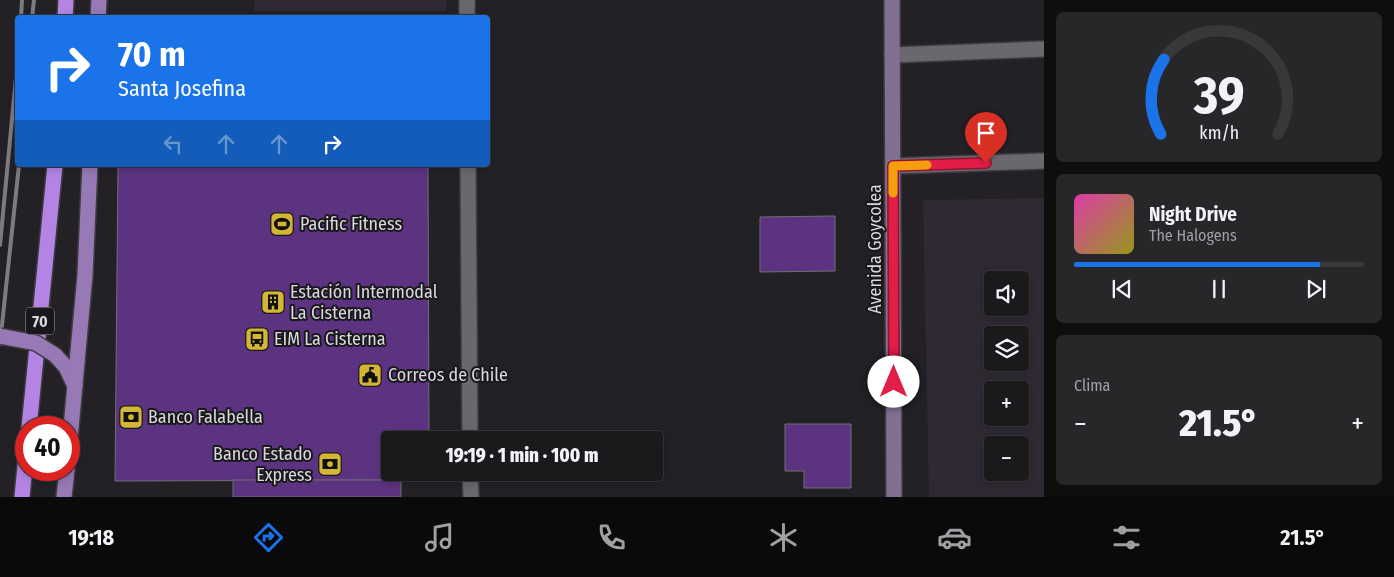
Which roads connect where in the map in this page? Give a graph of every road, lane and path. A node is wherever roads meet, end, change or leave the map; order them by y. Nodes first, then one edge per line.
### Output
1 (66, 0) edge
2 (99, 0) edge
3 (467, 0) edge
4 (892, 0) edge
5 (65, 15) edge
6 (98, 15) edge
7 (467, 15) edge
8 (1044, 49) edge
9 (892, 55) junction
10 (1044, 161) edge
11 (893, 166) junction
12 (55, 167) edge
13 (90, 167) edge
14 (468, 167) edge
15 (0, 336) edge
16 (76, 386) junction
17 (30, 416) edge
18 (73, 416) edge
19 (470, 431) edge
20 (24, 481) edge
21 (66, 481) edge
22 (470, 481) edge
23 (22, 497) edge
24 (64, 497) edge
25 (471, 497) edge
26 (894, 497) edge

1 - 5 highway
2 - 6 main road
3 - 7 street
4 - 9 street, Avenida Goycolea
8 - 9 street
9 - 11 street, Avenida Goycolea
10 - 11 street
11 - 26 street, Avenida Goycolea
12 - 17 highway, 70
13 - 16 main road
14 - 19 street
15 - 16 main road, bridge
16 - 18 main road
20 - 23 highway
21 - 24 main road
22 - 25 street

